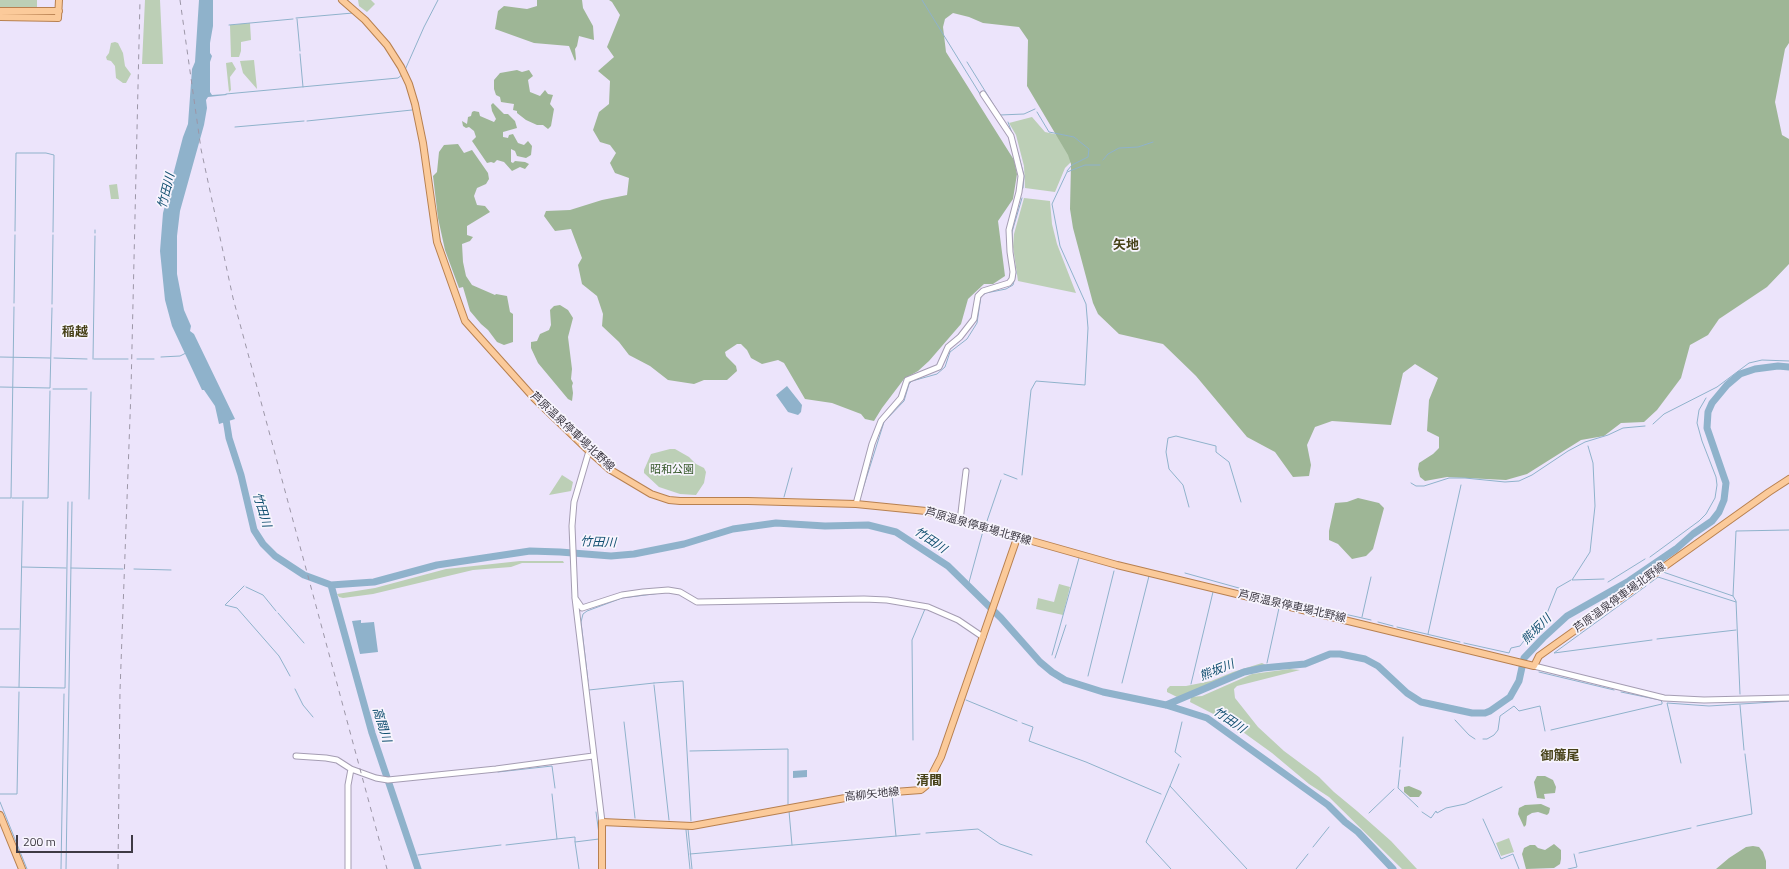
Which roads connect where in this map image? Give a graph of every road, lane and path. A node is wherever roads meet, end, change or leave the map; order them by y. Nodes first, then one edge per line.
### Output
1 (59, 0) edge
2 (342, 0) edge
3 (0, 11) edge
4 (59, 15) junction
5 (0, 17) edge
6 (983, 94) dead end
7 (589, 451) junction
8 (966, 471) dead end
9 (1789, 479) edge
10 (856, 504) junction
11 (960, 521) junction
12 (1017, 538) junction
13 (575, 598) junction
14 (984, 634) junction
15 (1534, 666) junction
16 (1789, 698) edge
17 (296, 756) dead end
18 (593, 756) junction
19 (351, 769) junction
20 (0, 815) edge
21 (602, 822) junction
22 (22, 869) edge
23 (348, 869) edge
24 (602, 869) edge

1 - 4 main road
2 - 7 main road, 芦原温泉停車場北野線
3 - 4 main road
4 - 5 main road
6 - 10 street
7 - 10 main road, 芦原温泉停車場北野線
7 - 13 street
8 - 11 street
9 - 15 main road, 芦原温泉停車場北野線
10 - 11 main road, 芦原温泉停車場北野線
11 - 12 main road, 芦原温泉停車場北野線
12 - 14 main road, 高柳矢地線
12 - 15 main road, 芦原温泉停車場北野線
13 - 14 street
13 - 18 street
14 - 21 main road, 高柳矢地線
15 - 16 street
17 - 19 street
18 - 19 street
18 - 21 street
19 - 23 street
20 - 22 main road
21 - 24 main road

